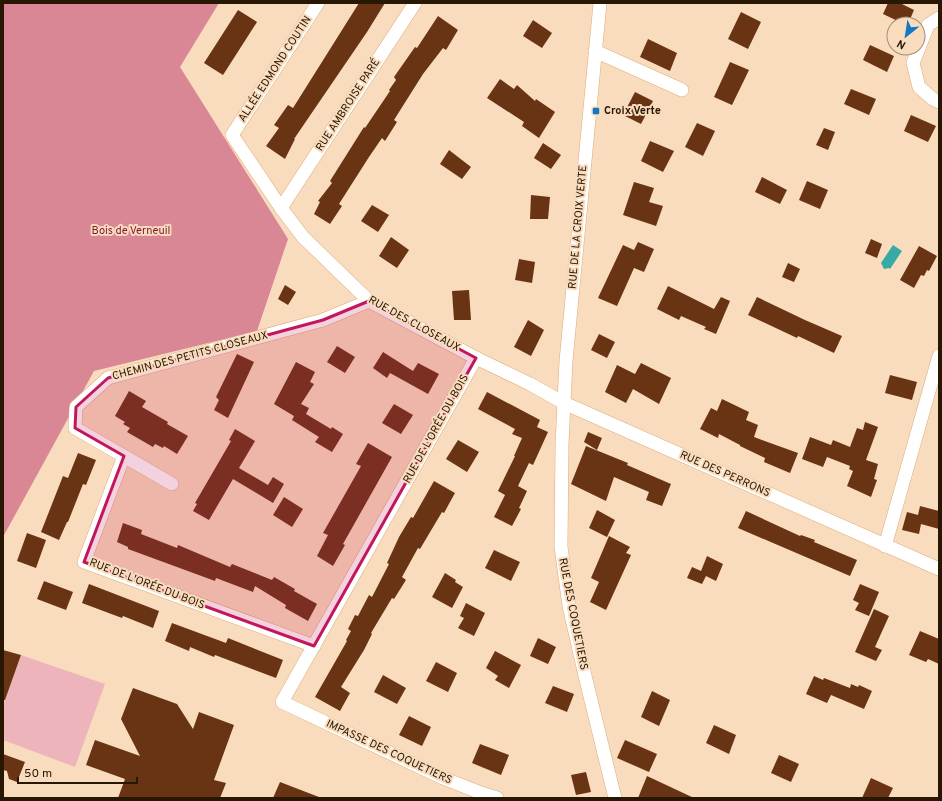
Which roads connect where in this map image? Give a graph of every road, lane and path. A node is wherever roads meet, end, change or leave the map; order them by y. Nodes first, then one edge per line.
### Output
1 (318, 3) edge
2 (415, 3) edge
3 (600, 3) edge
4 (939, 18) edge
5 (595, 51) junction
6 (682, 90) dead end
7 (939, 102) edge
8 (232, 135) joint
9 (280, 208) junction
10 (369, 301) junction
11 (939, 356) edge
12 (476, 358) junction
13 (564, 403) junction
14 (124, 456) junction
15 (172, 484) dead end
16 (885, 546) junction
17 (939, 569) edge
18 (314, 646) junction
19 (282, 702) joint
20 (498, 798) edge
21 (615, 798) edge

1 - 8 street, ALLÉE EDMOND COUTIN
2 - 9 street, RUE AMBROISE PARÉ
3 - 5 street, RUE DE LA CROIX VERTE
4 - 7 street
5 - 6 street
5 - 13 street, RUE DE LA CROIX VERTE
8 - 9 street, RUE DES CLOSEAUX
9 - 10 street, RUE DES CLOSEAUX
10 - 12 street, RUE DES CLOSEAUX
10 - 14 street, CHEMIN DES PETITS CLOSEAUX
11 - 16 street
12 - 13 street, RUE DES CLOSEAUX
12 - 18 street, RUE DE L'ORÉE DU BOIS
13 - 16 street, RUE DES PERRONS
13 - 21 street, RUE DES COQUETIERS
14 - 15 street, CHEMIN DES PETITS CLOSEAUX
14 - 18 street, RUE DE L'ORÉE DU BOIS
16 - 17 street, RUE DES PERRONS
18 - 19 street, RUE DE L'ORÉE DU BOIS
19 - 20 street, IMPASSE DES COQUETIERS

